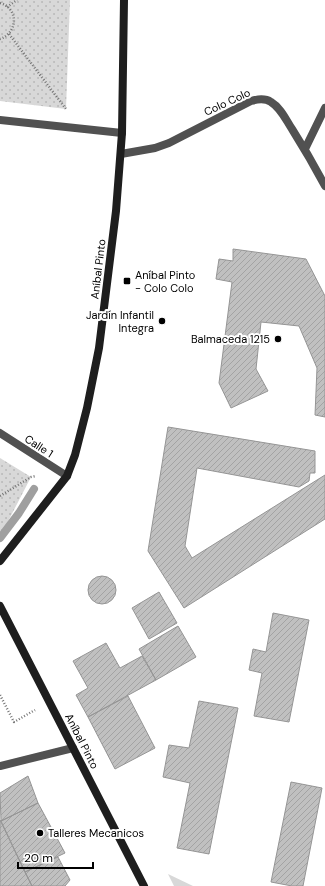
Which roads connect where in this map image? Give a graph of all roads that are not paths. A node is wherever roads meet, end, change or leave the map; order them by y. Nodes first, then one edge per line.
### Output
1 (124, 0) edge
2 (325, 108) edge
3 (0, 120) edge
4 (122, 133) junction
5 (305, 149) junction
6 (121, 154) junction
7 (325, 186) edge
8 (0, 433) edge
9 (67, 476) junction
10 (0, 561) edge
11 (0, 606) edge
12 (73, 748) junction
13 (0, 766) edge
14 (144, 886) edge

1 - 4 street, Aníbal Pinto
2 - 5 street
3 - 4 street
4 - 6 street, Aníbal Pinto
5 - 6 street, Colo Colo
5 - 7 street, Colo Colo
6 - 9 street, Aníbal Pinto
8 - 9 street, Calle 1
9 - 10 street, Aníbal Pinto
11 - 12 street, Aníbal Pinto
12 - 13 street
12 - 14 street, Aníbal Pinto

